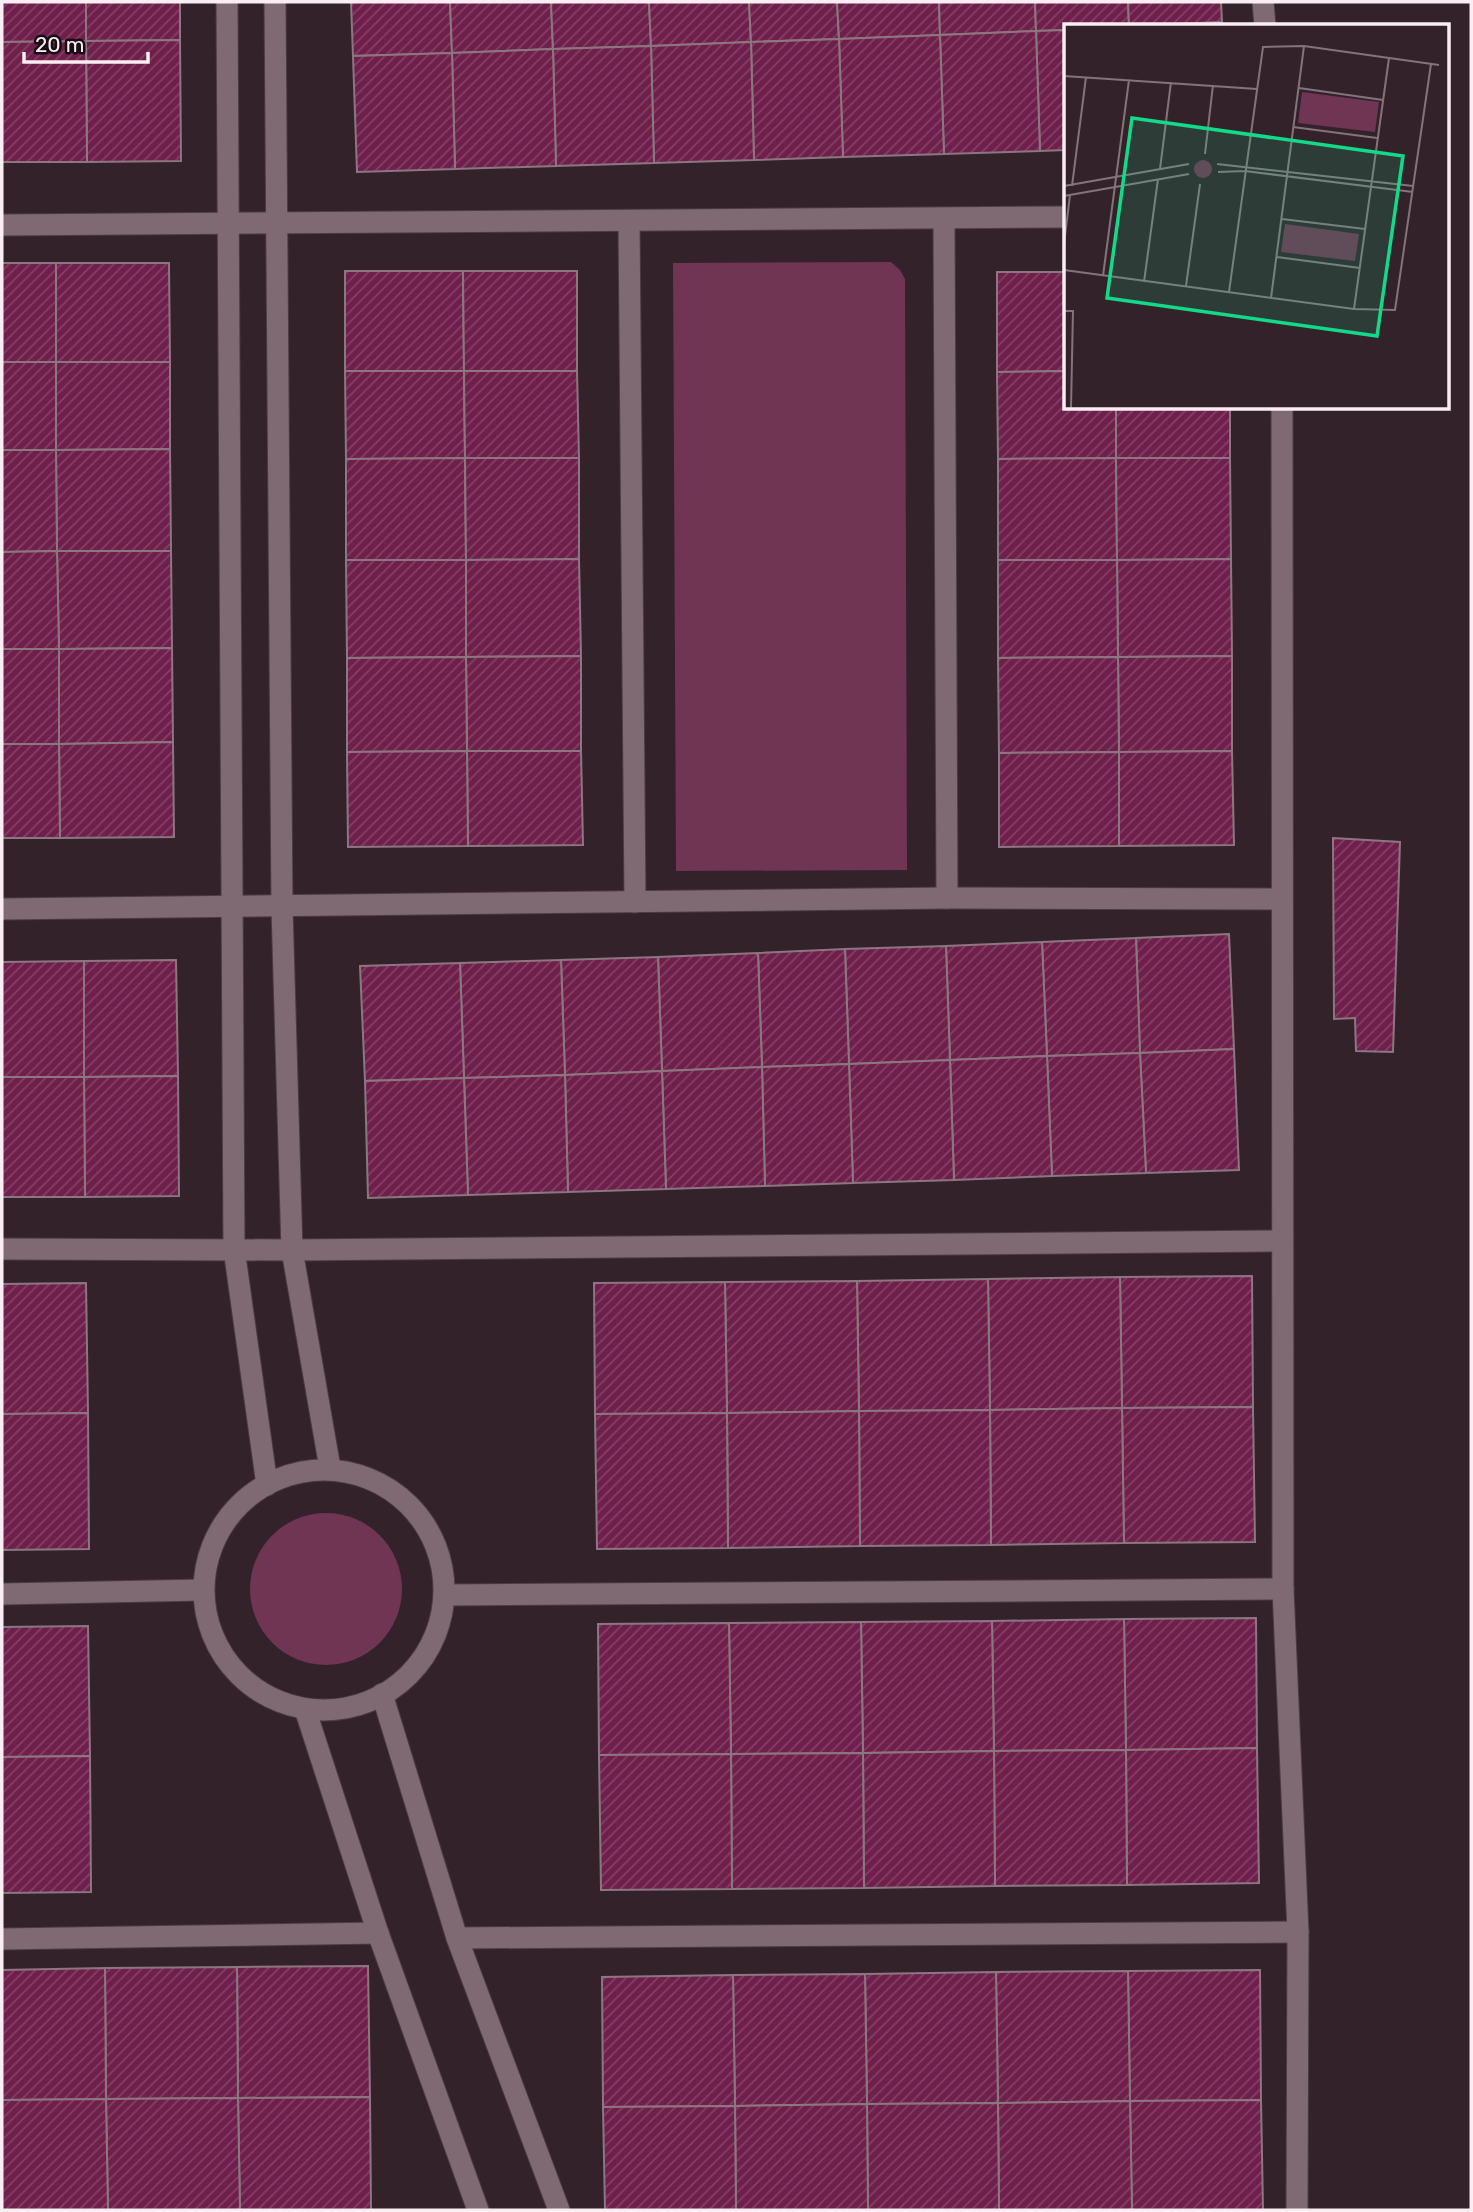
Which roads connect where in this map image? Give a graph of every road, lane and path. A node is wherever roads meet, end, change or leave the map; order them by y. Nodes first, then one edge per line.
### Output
1 (227, 2) edge
2 (275, 2) edge
3 (1263, 2) edge
4 (1265, 24) edge
5 (1064, 217) edge
6 (944, 219) junction
7 (629, 221) junction
8 (278, 224) junction
9 (2, 225) edge
10 (230, 226) junction
11 (1282, 410) edge
12 (947, 898) junction
13 (1282, 899) junction
14 (635, 902) junction
15 (230, 907) junction
16 (282, 908) junction
17 (2, 909) edge
18 (1282, 1241) junction
19 (2, 1248) edge
20 (234, 1249) junction
21 (292, 1250) junction
22 (330, 1468) junction
23 (267, 1485) junction
24 (1283, 1589) junction
25 (203, 1590) junction
26 (2, 1594) edge
27 (446, 1595) junction
28 (382, 1695) junction
29 (305, 1709) junction
30 (1298, 1931) junction
31 (378, 1933) junction
32 (457, 1938) junction
33 (2, 1940) edge
34 (478, 2210) edge
35 (559, 2210) edge
36 (1297, 2210) edge

1 - 10 street
2 - 8 street
3 - 4 street
5 - 6 street
6 - 7 street
6 - 12 street
7 - 8 street
7 - 14 street
8 - 10 street
8 - 16 street
9 - 10 street
10 - 15 street
11 - 13 street
12 - 13 street
12 - 14 street
13 - 18 street
14 - 16 street
15 - 16 street
15 - 17 street
15 - 20 street
16 - 21 street
18 - 21 street
18 - 24 street
19 - 20 street
20 - 21 street
20 - 23 street
21 - 22 street
22 - 23 street
22 - 27 street
23 - 25 street
24 - 27 street
24 - 30 street
25 - 26 street
25 - 29 street
27 - 28 street
28 - 29 street
28 - 32 street
29 - 31 street
30 - 32 street
30 - 36 street
31 - 33 street
31 - 34 street
32 - 35 street

